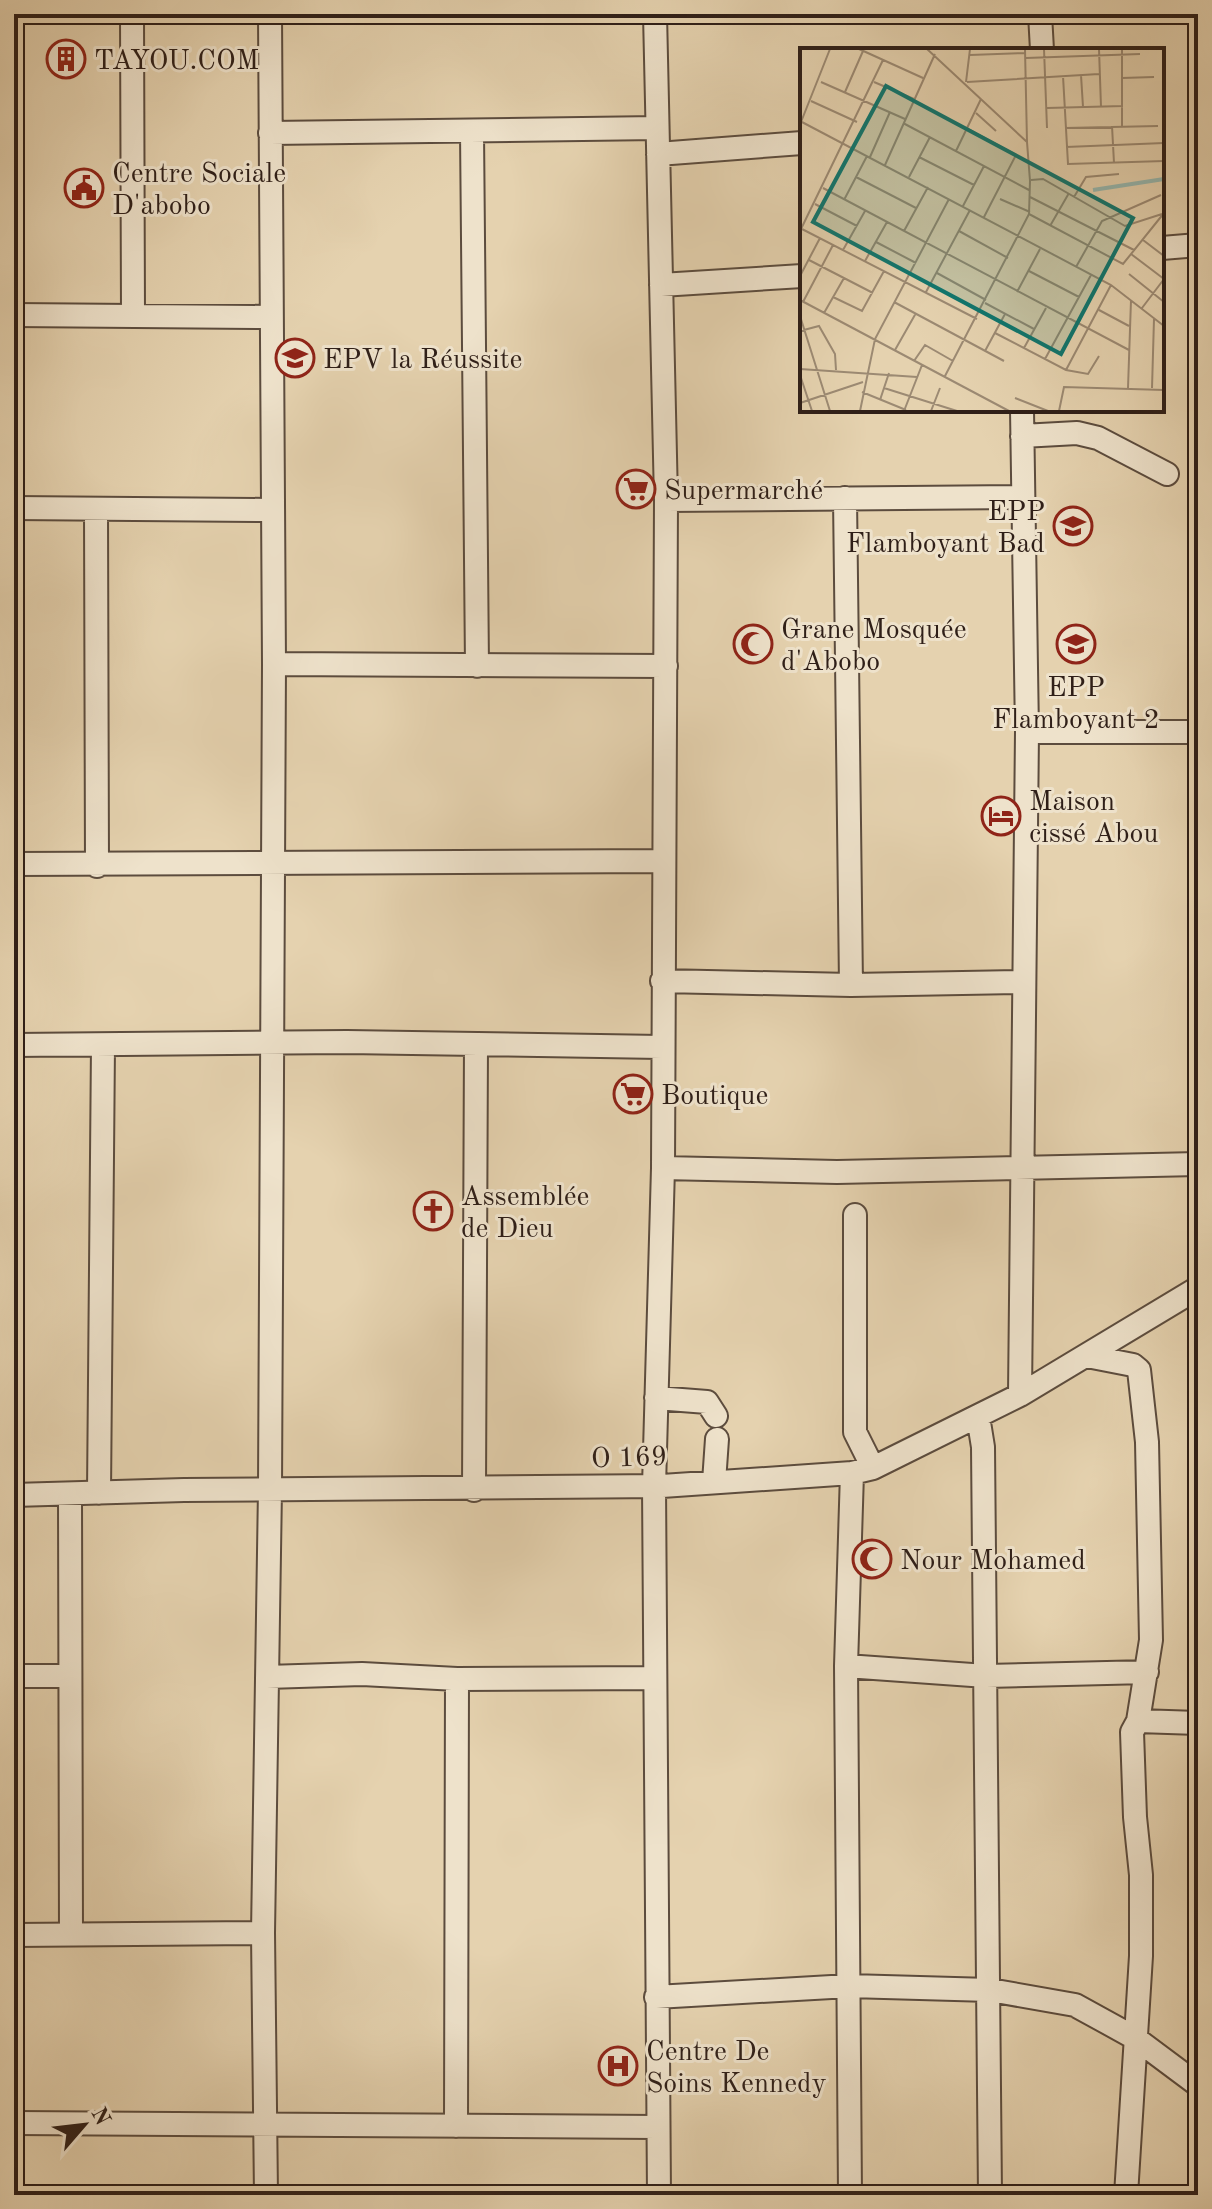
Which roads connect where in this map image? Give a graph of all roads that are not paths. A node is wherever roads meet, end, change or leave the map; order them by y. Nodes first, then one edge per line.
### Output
1 (132, 14) edge
2 (270, 14) edge
3 (655, 14) edge
4 (1040, 14) edge
5 (1042, 48) edge
6 (657, 128) junction
7 (472, 132) junction
8 (270, 133) junction
9 (800, 143) edge
10 (658, 154) junction
11 (1198, 245) edge
12 (1164, 248) edge
13 (800, 276) edge
14 (661, 285) junction
15 (14, 315) edge
16 (133, 316) junction
17 (270, 317) junction
18 (1022, 412) edge
19 (1022, 436) junction
20 (1167, 474) dead end
21 (1023, 497) junction
22 (845, 498) junction
23 (666, 500) junction
24 (14, 508) edge
25 (96, 510) junction
26 (270, 510) junction
27 (274, 664) junction
28 (477, 666) junction
29 (666, 666) junction
30 (1027, 732) junction
31 (1198, 732) edge
32 (662, 861) junction
33 (14, 864) edge
34 (273, 864) junction
35 (97, 866) junction
36 (662, 981) junction
37 (1023, 982) junction
38 (851, 985) junction
39 (272, 1043) junction
40 (476, 1044) junction
41 (14, 1045) edge
42 (103, 1045) junction
43 (661, 1047) junction
44 (1198, 1164) edge
45 (663, 1168) junction
46 (1021, 1169) junction
47 (855, 1215) dead end
48 (1198, 1288) edge
49 (1087, 1356) junction
50 (1020, 1395) junction
51 (656, 1398) junction
52 (716, 1416) dead end
53 (978, 1416) junction
54 (717, 1439) dead end
55 (862, 1470) junction
56 (714, 1482) junction
57 (654, 1486) junction
58 (270, 1489) junction
59 (474, 1490) junction
60 (99, 1493) junction
61 (70, 1494) junction
62 (14, 1495) edge
63 (846, 1666) junction
64 (1147, 1672) junction
65 (14, 1676) edge
66 (70, 1676) junction
67 (986, 1676) junction
68 (267, 1677) junction
69 (654, 1678) junction
70 (457, 1679) junction
71 (1138, 1721) junction
72 (1198, 1723) edge
73 (263, 1933) junction
74 (71, 1934) junction
75 (14, 1935) edge
76 (849, 1986) junction
77 (990, 1990) junction
78 (656, 1997) junction
79 (1135, 2038) junction
80 (1198, 2085) edge
81 (14, 2123) edge
82 (263, 2125) junction
83 (456, 2126) junction
84 (657, 2127) junction
85 (266, 2195) edge
86 (659, 2195) edge
87 (850, 2195) edge
88 (990, 2195) edge
89 (1126, 2195) edge

1 - 16 street
2 - 8 street
3 - 6 street
4 - 5 street
6 - 7 street
6 - 10 street
7 - 8 street
7 - 28 street
8 - 17 street
9 - 10 street
10 - 14 street
11 - 12 street
13 - 14 street
14 - 23 street
15 - 16 street
16 - 17 street
17 - 26 street
18 - 19 street
19 - 20 street
19 - 21 street
21 - 22 street
21 - 30 street
22 - 23 street
22 - 38 street
23 - 29 street
24 - 25 street
25 - 26 street
25 - 35 street
26 - 27 street
27 - 28 street
27 - 34 street
28 - 29 street
29 - 32 street
30 - 31 street
30 - 37 street
32 - 34 street
32 - 36 street
33 - 35 street
34 - 35 street
34 - 39 street
36 - 38 street
36 - 43 street
37 - 38 street
37 - 46 street
39 - 40 street
39 - 42 street
39 - 58 street
40 - 43 street
40 - 59 street
41 - 42 street
42 - 60 street
43 - 45 street
44 - 46 street
45 - 46 street
45 - 51 street
46 - 50 street
47 - 55 street
48 - 49 street, O 169
49 - 50 street, O 169
49 - 64 street
50 - 53 street, O 169
51 - 52 street
51 - 57 street
53 - 55 street, O 169
53 - 67 street
54 - 56 street
55 - 56 street, O 169
55 - 63 street
56 - 57 street, O 169
57 - 59 street, O 169
57 - 69 street
58 - 59 street, O 169
58 - 60 street, O 169
58 - 68 street
60 - 61 street, O 169
61 - 62 street, O 169
61 - 66 street
63 - 67 street
63 - 76 street
64 - 67 street
64 - 71 street
65 - 66 street
66 - 74 street
67 - 77 street
68 - 70 street
68 - 73 street
69 - 70 street
69 - 78 street
70 - 83 street
71 - 72 street
71 - 79 street
73 - 74 street
73 - 82 street
74 - 75 street
76 - 77 street
76 - 78 street
76 - 87 street
77 - 79 street
77 - 88 street
78 - 84 street
79 - 80 street
79 - 89 street
81 - 82 street
82 - 83 street
82 - 85 street
83 - 84 street
84 - 86 street

